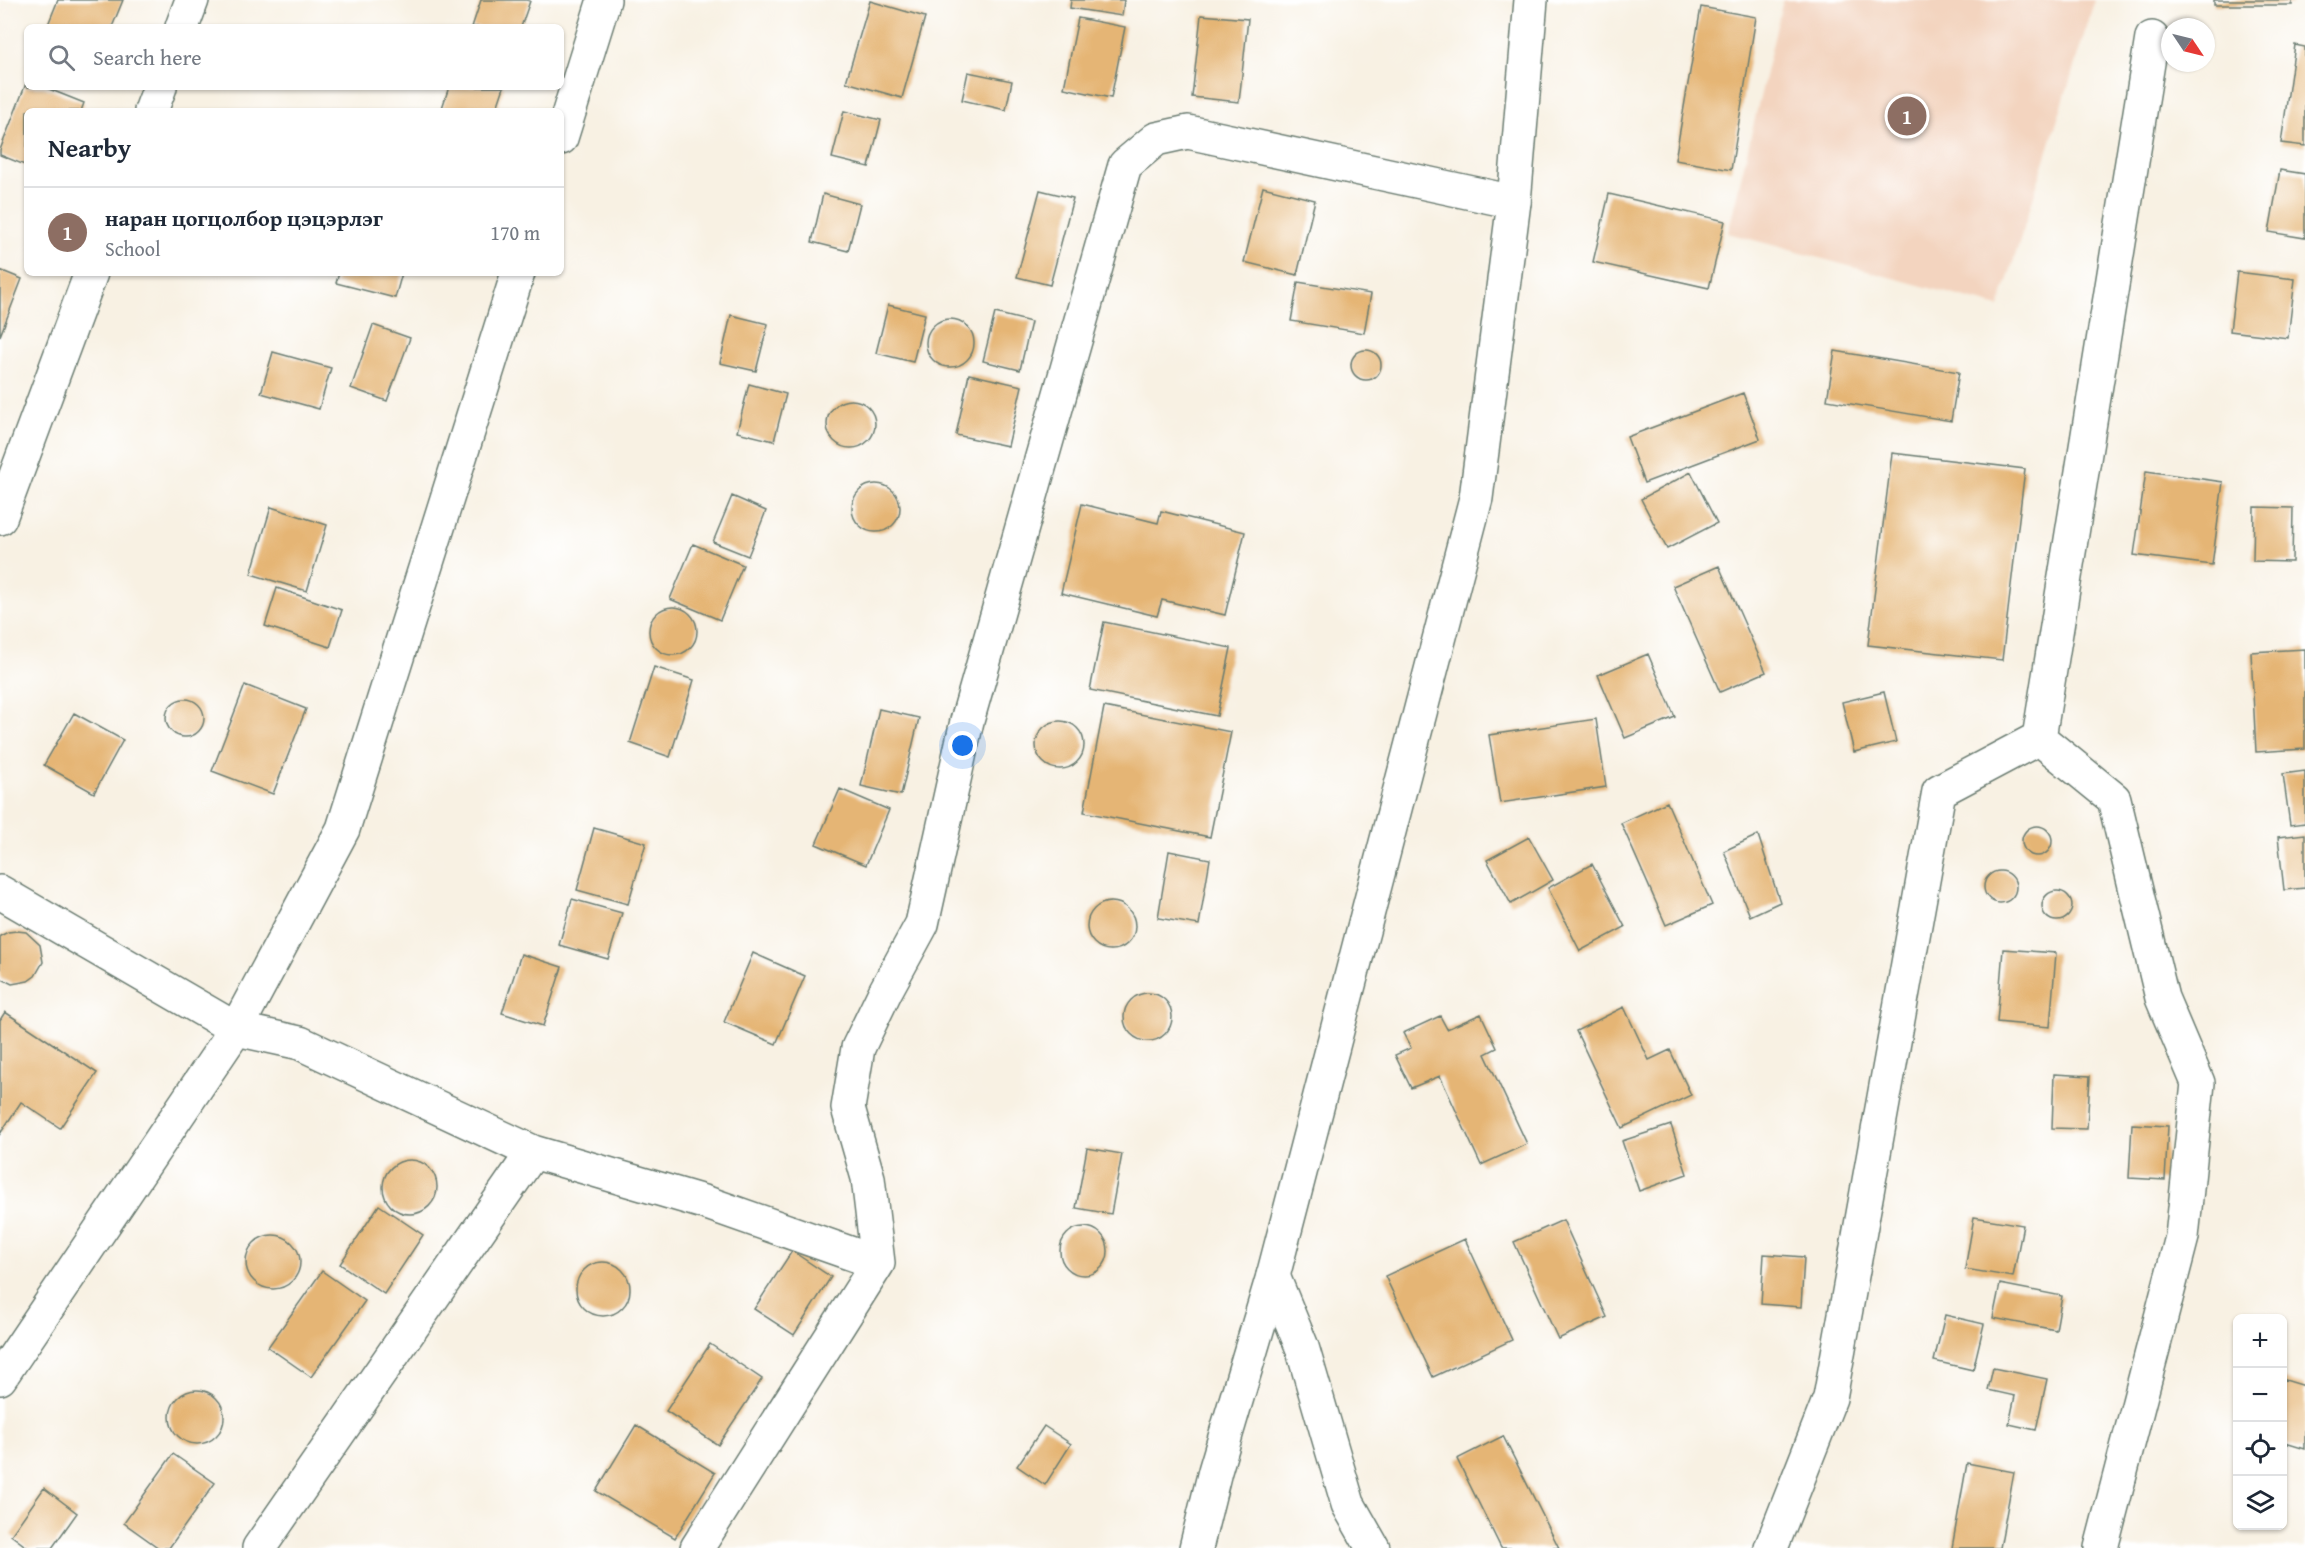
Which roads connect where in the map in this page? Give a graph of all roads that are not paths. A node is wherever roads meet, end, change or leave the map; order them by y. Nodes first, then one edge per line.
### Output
1 (192, 0) edge
2 (604, 0) edge
3 (1531, 0) edge
4 (183, 24) edge
5 (2152, 38) dead end
6 (159, 90) edge
7 (152, 108) edge
8 (564, 128) edge
9 (1514, 202) junction
10 (90, 276) edge
11 (517, 276) edge
12 (0, 518) edge
13 (2039, 738) junction
14 (0, 892) edge
15 (236, 1029) junction
16 (533, 1152) junction
17 (878, 1263) junction
18 (1273, 1276) junction
19 (0, 1378) edge
20 (259, 1548) edge
21 (696, 1548) edge
22 (1196, 1548) edge
23 (1373, 1548) edge
24 (1771, 1548) edge
25 (2101, 1548) edge

1 - 4 street
2 - 8 street
3 - 9 street
5 - 13 street
6 - 7 street
9 - 17 street
9 - 18 street
10 - 12 street
11 - 15 street
13 - 24 street
13 - 25 street
14 - 15 street
15 - 16 street
15 - 19 street
16 - 17 street
16 - 20 street
17 - 21 street
18 - 22 street
18 - 23 street

